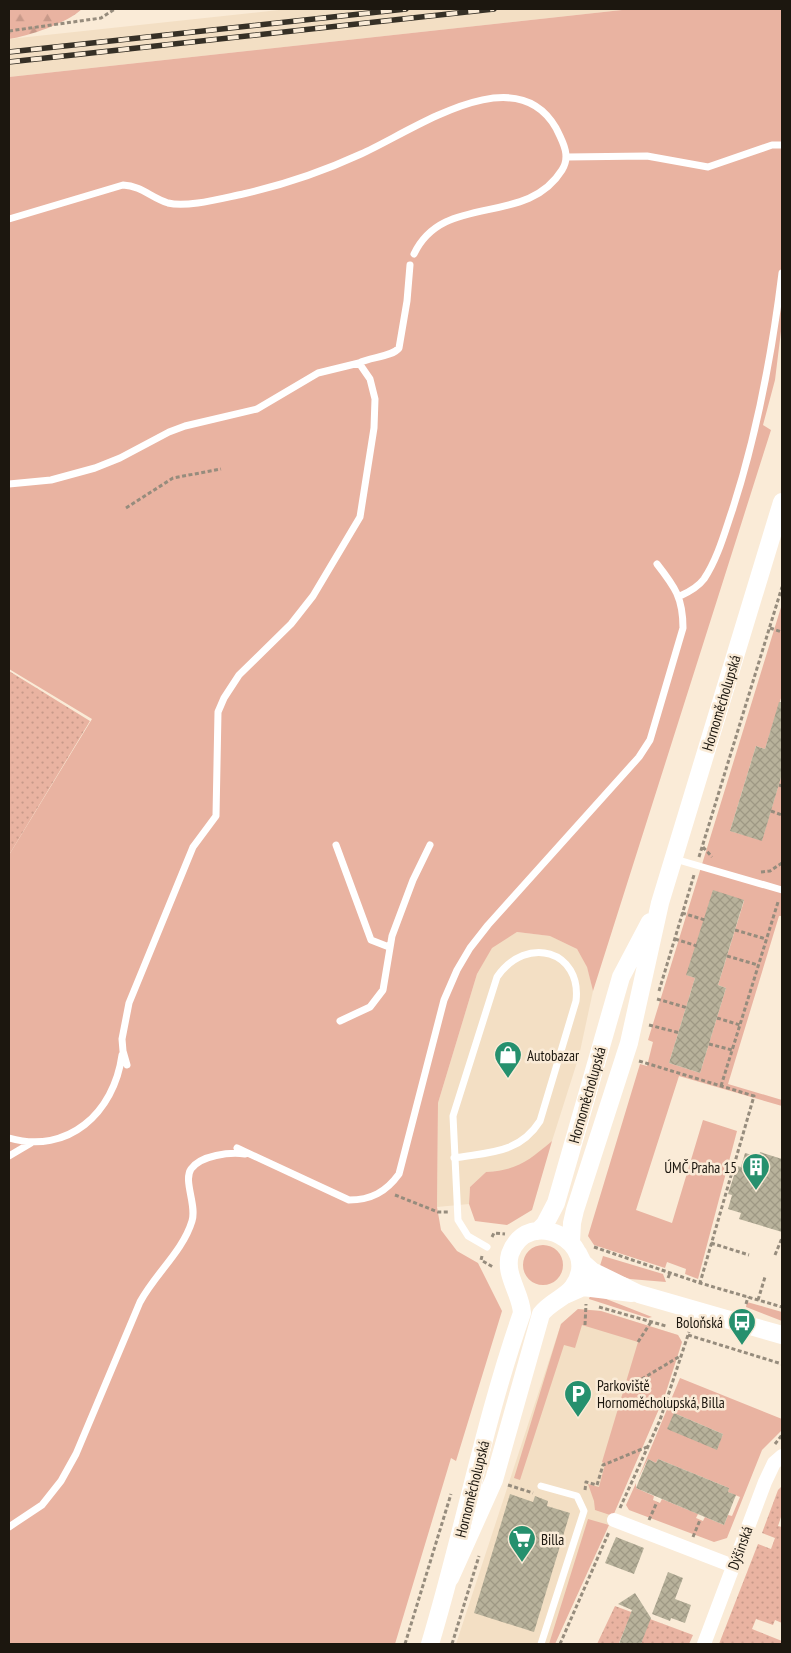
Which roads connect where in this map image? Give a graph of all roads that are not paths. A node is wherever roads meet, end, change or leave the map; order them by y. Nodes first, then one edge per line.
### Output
1 (782, 145) edge
2 (567, 157) junction
3 (9, 219) edge
4 (414, 254) dead end
5 (410, 265) dead end
6 (782, 272) edge
7 (359, 363) junction
8 (9, 484) edge
9 (782, 502) edge
10 (657, 564) dead end
11 (680, 596) junction
12 (336, 845) dead end
13 (430, 845) dead end
14 (674, 859) junction
15 (782, 890) edge
16 (660, 903) junction
17 (390, 947) junction
18 (340, 1021) dead end
19 (123, 1051) junction
20 (127, 1065) dead end
21 (9, 1138) edge
22 (31, 1143) junction
23 (237, 1148) dead end
24 (9, 1156) edge
25 (253, 1156) junction
26 (454, 1158) junction
27 (538, 1231) junction
28 (487, 1247) road end
29 (580, 1247) junction
30 (515, 1286) junction
31 (639, 1294) junction
32 (560, 1297) junction
33 (782, 1335) edge
34 (777, 1451) edge
35 (540, 1486) dead end
36 (617, 1515) road end
37 (9, 1527) edge
38 (734, 1566) junction
39 (450, 1578) junction
40 (430, 1644) edge
41 (541, 1644) edge
42 (704, 1644) edge

1 - 2 lane
2 - 3 lane
2 - 4 lane
5 - 7 lane
6 - 11 lane
7 - 8 lane
7 - 19 lane
9 - 14 street, Hornoměcholupská
10 - 11 lane
11 - 25 lane
12 - 17 lane
13 - 17 lane
14 - 15 lane
14 - 16 street, Hornoměcholupská
16 - 27 street, Hornoměcholupská
16 - 29 street, Hornoměcholupská
17 - 18 lane
19 - 20 lane
19 - 22 lane
21 - 22 lane
22 - 24 lane
23 - 25 lane
25 - 37 lane
26 - 26 lane
26 - 28 lane
27 - 29 street
27 - 30 street, Hornoměcholupská
29 - 31 street
29 - 32 street, Hornoměcholupská
30 - 32 street
30 - 39 street, Hornoměcholupská
31 - 32 street
31 - 33 street
32 - 39 street, Hornoměcholupská
34 - 38 street, Dýšinská
35 - 41 lane
36 - 38 street
38 - 42 street, Dýšinská
39 - 40 street, Hornoměcholupská

